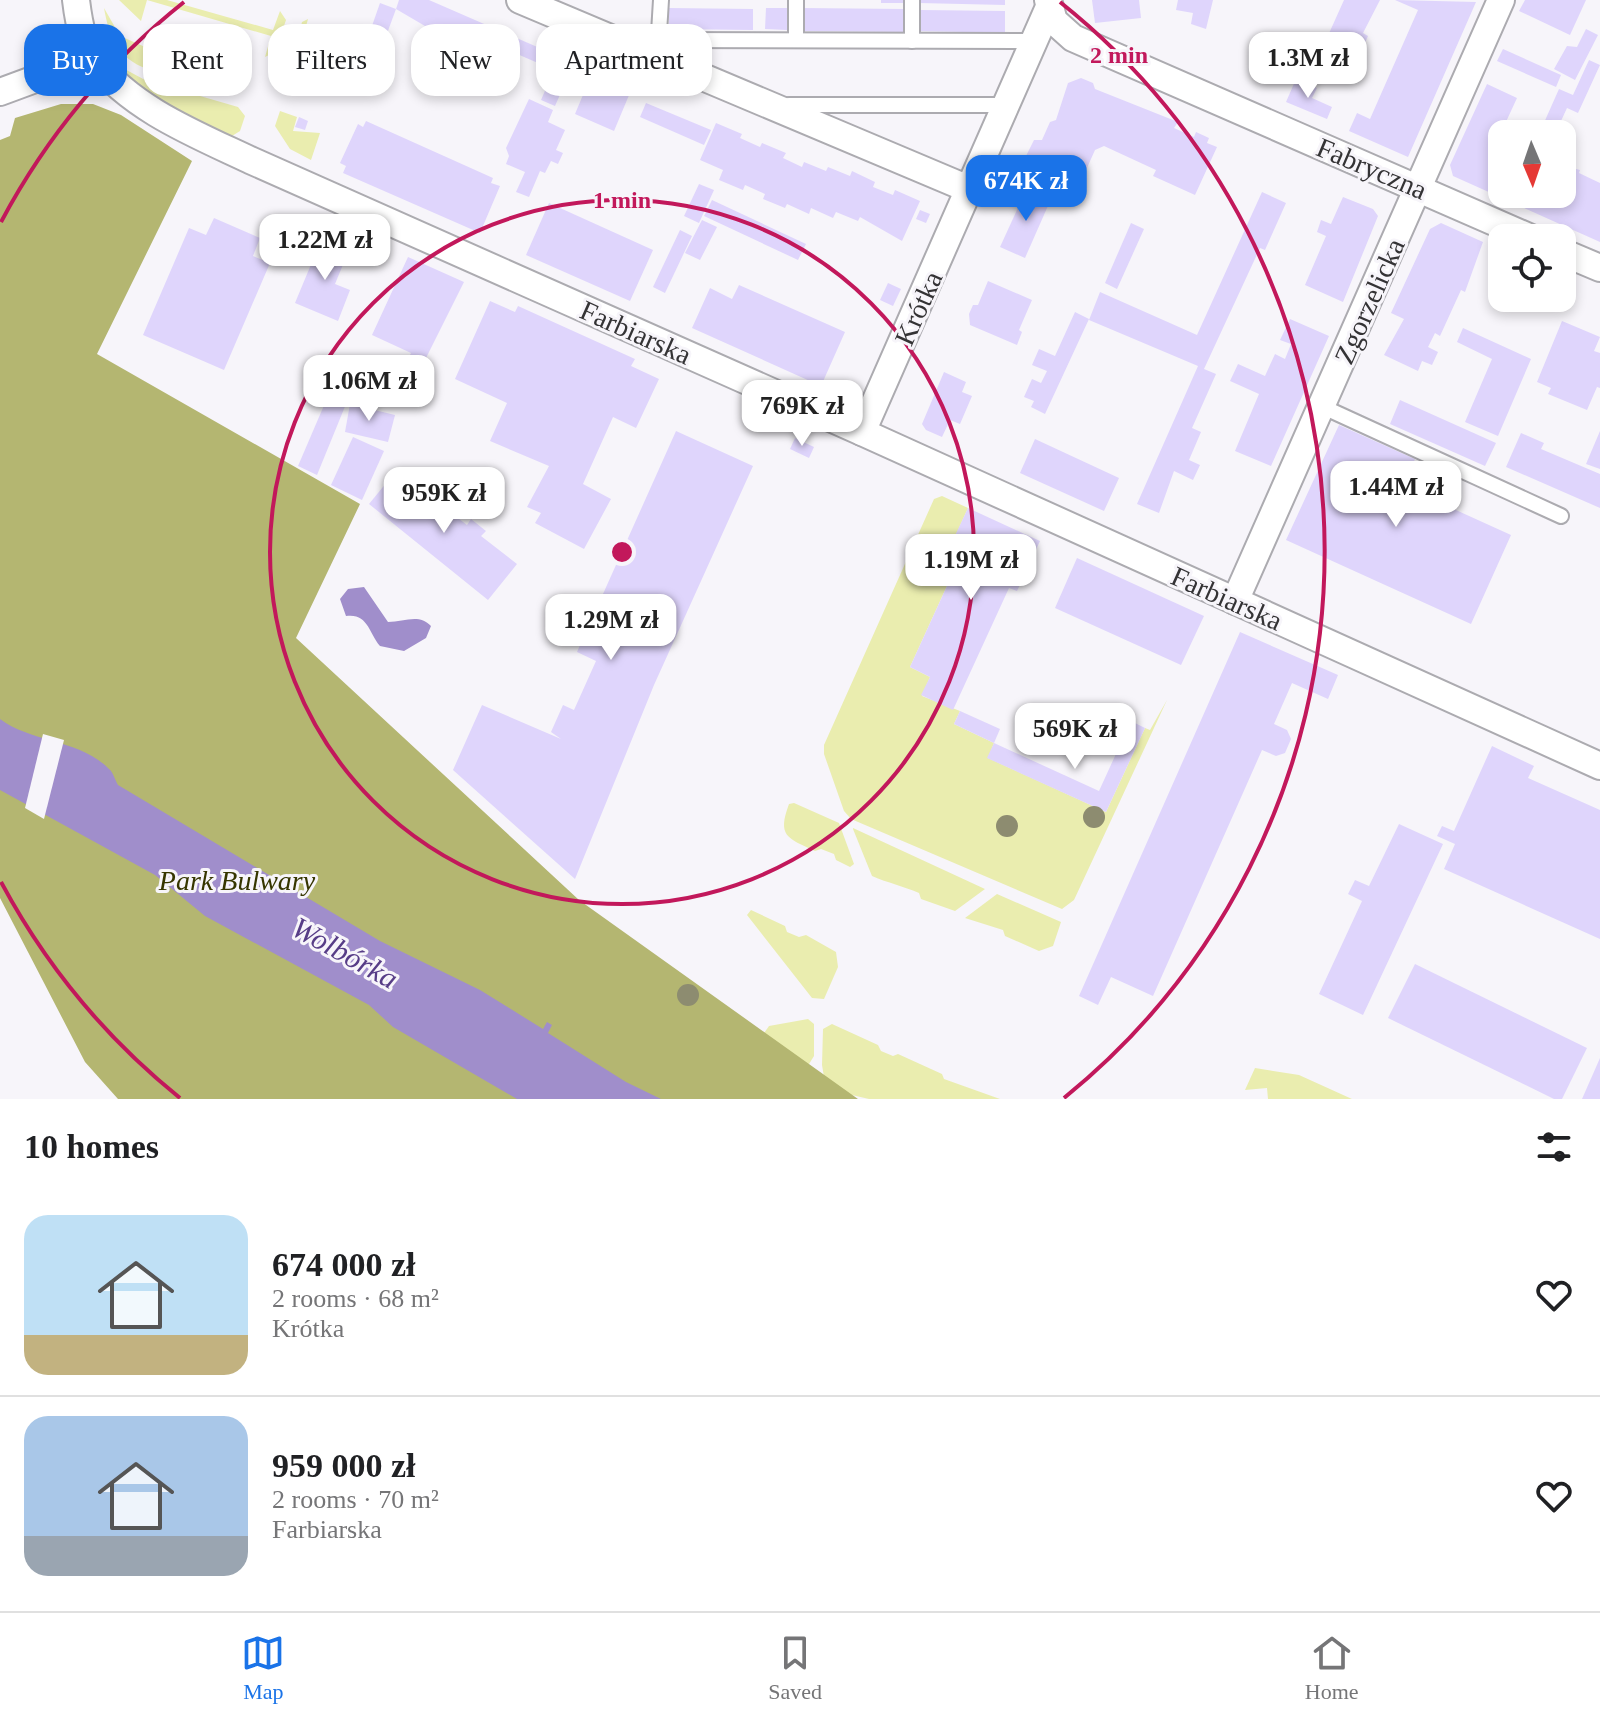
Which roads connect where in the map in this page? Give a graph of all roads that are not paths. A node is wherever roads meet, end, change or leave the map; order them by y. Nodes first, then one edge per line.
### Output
1 (76, 0) edge
2 (520, 0) edge
3 (661, 0) edge
4 (796, 0) edge
5 (912, 0) edge
6 (1501, 0) edge
7 (1048, 3) edge
8 (83, 24) edge
9 (589, 24) edge
10 (660, 24) edge
11 (796, 40) junction
12 (912, 41) junction
13 (1034, 44) junction
14 (712, 45) edge
15 (712, 76) edge
16 (24, 83) edge
17 (127, 91) edge
18 (0, 92) edge
19 (1006, 109) junction
20 (785, 113) junction
21 (1420, 189) junction
22 (971, 190) junction
23 (1499, 224) edge
24 (1576, 258) edge
25 (1600, 268) edge
26 (1321, 406) junction
27 (862, 432) junction
28 (1561, 516) dead end
29 (1235, 601) junction
30 (1600, 766) edge

1 - 8 street
2 - 9 street
3 - 10 lane
4 - 11 lane
5 - 12 lane
6 - 21 street, Zgorzelicka
7 - 13 street, Krótka
7 - 21 street, Fabryczna
11 - 12 lane
11 - 14 lane
12 - 13 lane
13 - 19 street, Krótka
15 - 20 street
16 - 18 street
17 - 27 street, Farbiarska
19 - 20 lane
19 - 22 street, Krótka
20 - 22 street
21 - 23 street, Fabryczna
21 - 26 street, Zgorzelicka
22 - 27 street, Krótka
24 - 25 street
26 - 28 lane
26 - 29 street, Zgorzelicka
27 - 29 street, Farbiarska
29 - 30 street, Farbiarska

